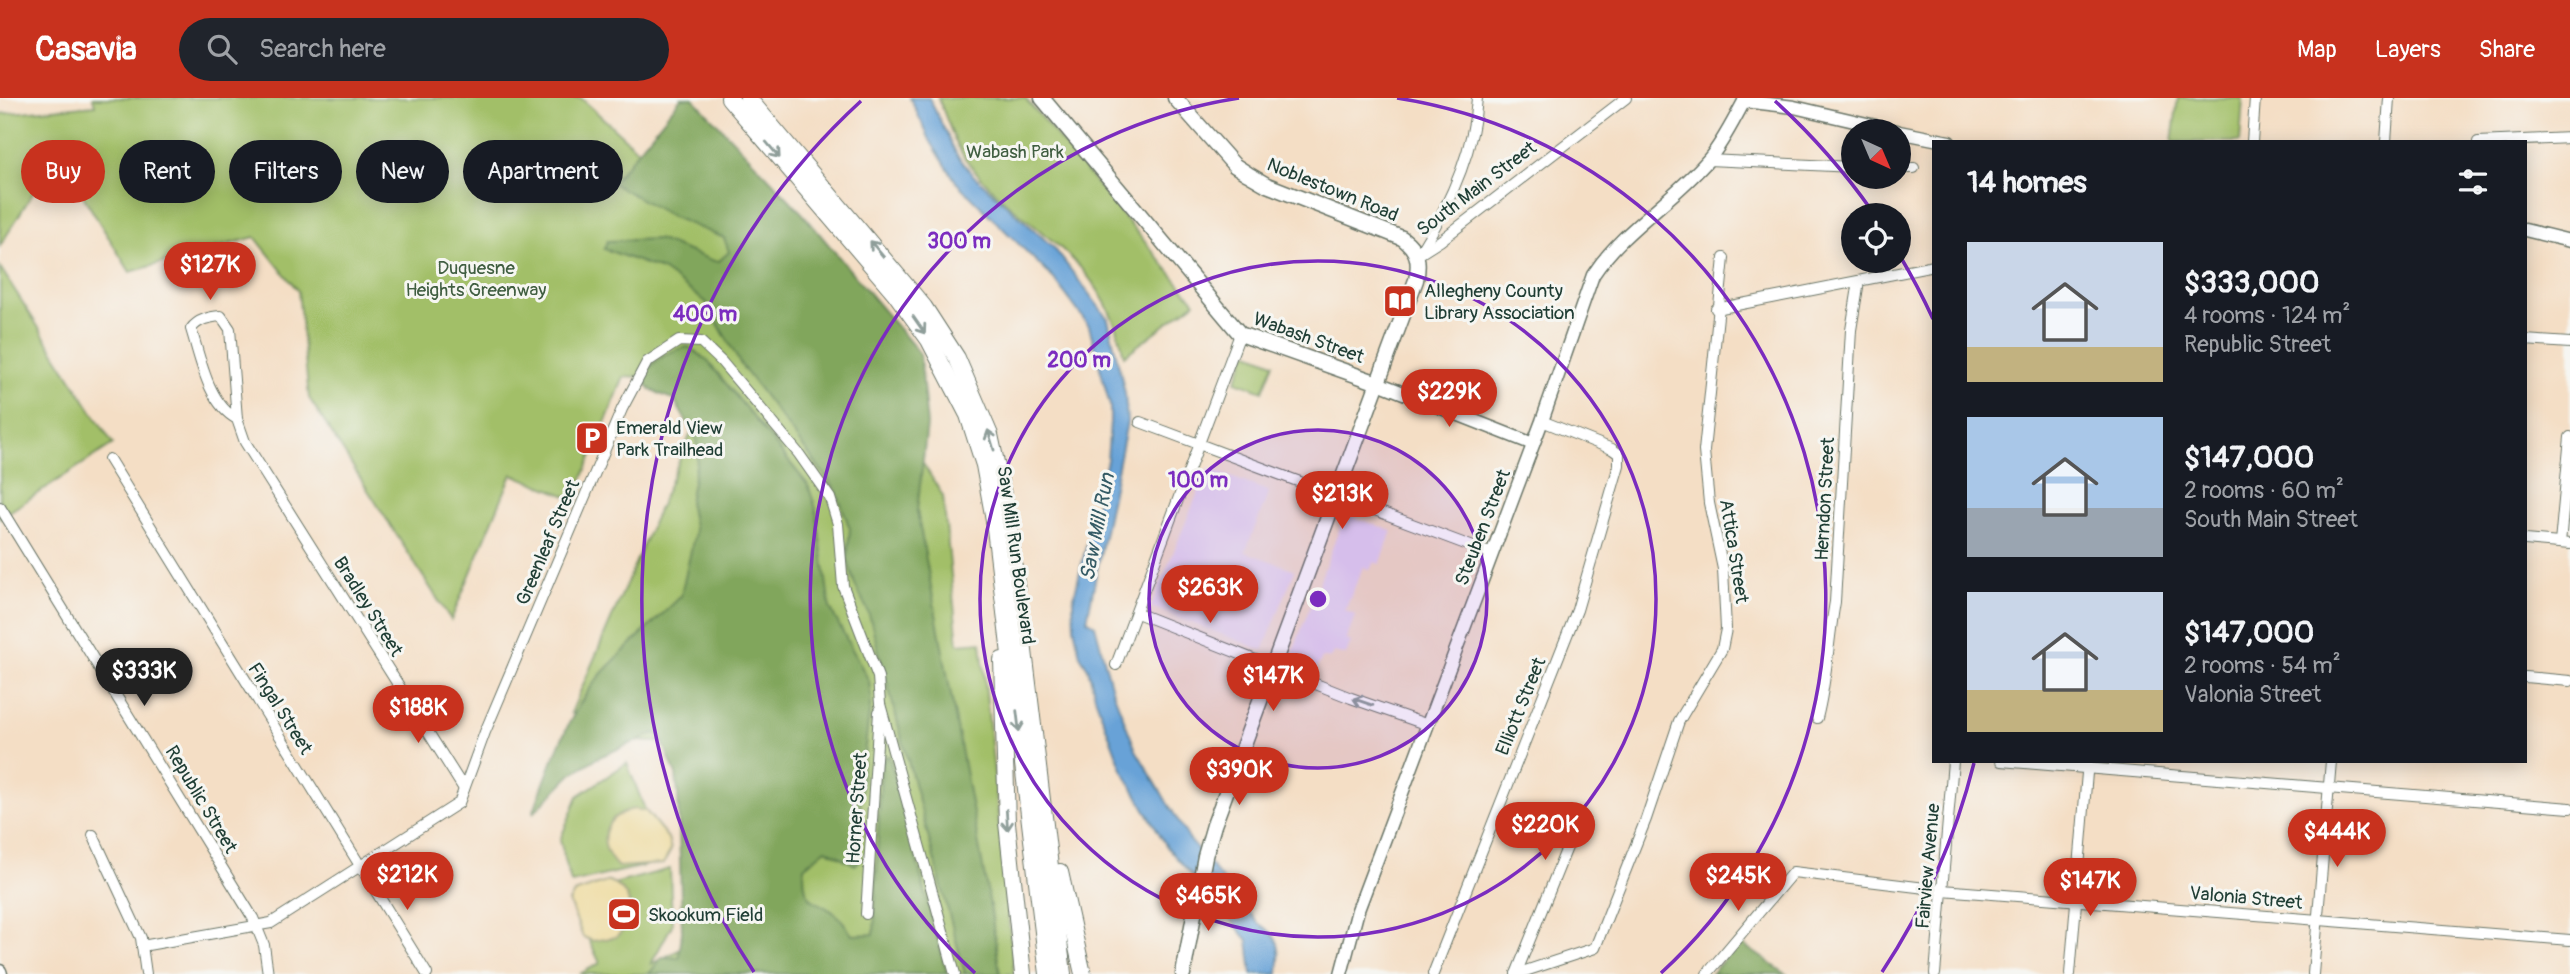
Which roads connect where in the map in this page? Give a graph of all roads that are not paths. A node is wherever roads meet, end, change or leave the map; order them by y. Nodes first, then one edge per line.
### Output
1 (729, 98) edge
2 (748, 98) edge
3 (1042, 98) edge
4 (1175, 98) edge
5 (1477, 98) edge
6 (1626, 98) edge
7 (2255, 98) edge
8 (2389, 98) edge
9 (1745, 99) edge
10 (1846, 119) edge
11 (1911, 134) edge
12 (2570, 138) edge
13 (1940, 140) edge
14 (2252, 140) edge
15 (2386, 140) edge
16 (2524, 140) edge
17 (1708, 160) junction
18 (1841, 166) edge
19 (2527, 231) edge
20 (2570, 242) edge
21 (1418, 255) junction
22 (1724, 258) dead end
23 (1932, 266) edge
24 (1859, 281) junction
25 (1716, 309) junction
26 (1240, 334) junction
27 (2527, 340) edge
28 (2570, 342) edge
29 (1378, 383) junction
30 (237, 419) junction
31 (1542, 421) junction
32 (1140, 422) dead end
33 (2570, 437) edge
34 (1199, 444) junction
35 (1534, 444) junction
36 (109, 459) dead end
37 (1337, 497) junction
38 (0, 507) edge
39 (2527, 540) edge
40 (2565, 544) edge
41 (1492, 554) junction
42 (998, 556) junction
43 (1137, 613) junction
44 (1116, 665) dead end
45 (1272, 666) junction
46 (2527, 677) edge
47 (2570, 681) edge
48 (880, 704) junction
49 (1817, 718) dead end
50 (1428, 724) junction
51 (1953, 763) edge
52 (2044, 763) edge
53 (2331, 763) edge
54 (2088, 765) edge
55 (1040, 784) junction
56 (2328, 788) junction
57 (464, 789) junction
58 (2570, 808) edge
59 (93, 835) dead end
60 (1568, 845) dead end
61 (361, 866) junction
62 (1942, 890) junction
63 (2076, 901) junction
64 (866, 914) dead end
65 (2317, 921) junction
66 (257, 927) junction
67 (2570, 940) edge
68 (142, 946) junction
69 (146, 974) edge
70 (268, 974) edge
71 (427, 974) edge
72 (956, 974) edge
73 (1023, 974) edge
74 (1048, 974) edge
75 (1063, 974) edge
76 (1083, 974) edge
77 (1183, 974) edge
78 (1341, 974) edge
79 (1433, 974) edge
80 (1516, 974) edge
81 (1707, 974) edge
82 (1935, 974) edge
83 (2070, 974) edge
84 (2313, 974) edge

1 -> 42 highway, Saw Mill Run Boulevard
55 -> 2 highway, Saw Mill Run Boulevard
3 - 26 main road, Wabash Street
4 - 21 main road, Noblestown Road
5 - 21 street
6 - 21 street, South Main Street
7 - 14 street
8 - 15 street
9 - 10 street
9 - 17 street, Steuben Street
11 - 13 street
12 - 16 street
17 - 18 street
17 - 31 street, Steuben Street
19 - 20 street
21 - 29 main road, South Main Street
22 - 25 street, Attica Street
23 - 24 street
24 - 25 street
24 - 49 street, Herndon Street
25 - 80 street, Attica Street
26 - 29 main road, Wabash Street
26 - 34 street
27 - 28 street
29 - 35 street, Wabash Street
29 - 37 main road, South Main Street
30 - 30 street
30 - 57 street, Bradley Street
31 - 35 street, Steuben Street
31 - 79 street, Elliott Street
32 - 34 street
33 - 40 street
34 - 37 street
34 - 43 street
35 - 41 street, Steuben Street
36 - 61 street, Fingal Street
37 - 41 street
37 - 45 main road, South Main Street
38 - 66 street, Republic Street
39 - 40 street
41 - 50 street, Steuben Street
42 -> 73 highway
42 -> 74 highway, Saw Mill Run Boulevard
43 - 44 street
43 - 45 street
50 -> 45 street
45 - 77 main road, South Main Street
46 - 47 street
48 - 57 street, Greenleaf Street
48 - 64 street, Horner Street
48 - 72 street, Greenleaf Street
50 - 78 street, Steuben Street
51 - 62 street, Fairview Avenue
52 - 54 street
53 - 56 street
54 - 56 street
54 - 63 street
55 - 75 highway, Saw Mill Run Boulevard
55 - 76 highway
56 - 58 street
56 - 65 street
57 - 61 street, Greenleaf Street
59 - 68 street
60 - 80 street
61 - 66 street, Greenleaf Street
61 - 71 street, Fingal Street
62 - 63 street, Valonia Street
62 - 81 street, Valonia Street
62 - 82 street, Fairview Avenue
63 - 65 street, Valonia Street
63 - 83 street
65 - 67 street, Valonia Street
65 - 84 street
66 - 68 street, Greenleaf Street
66 - 70 street, Republic Street
68 - 69 street

